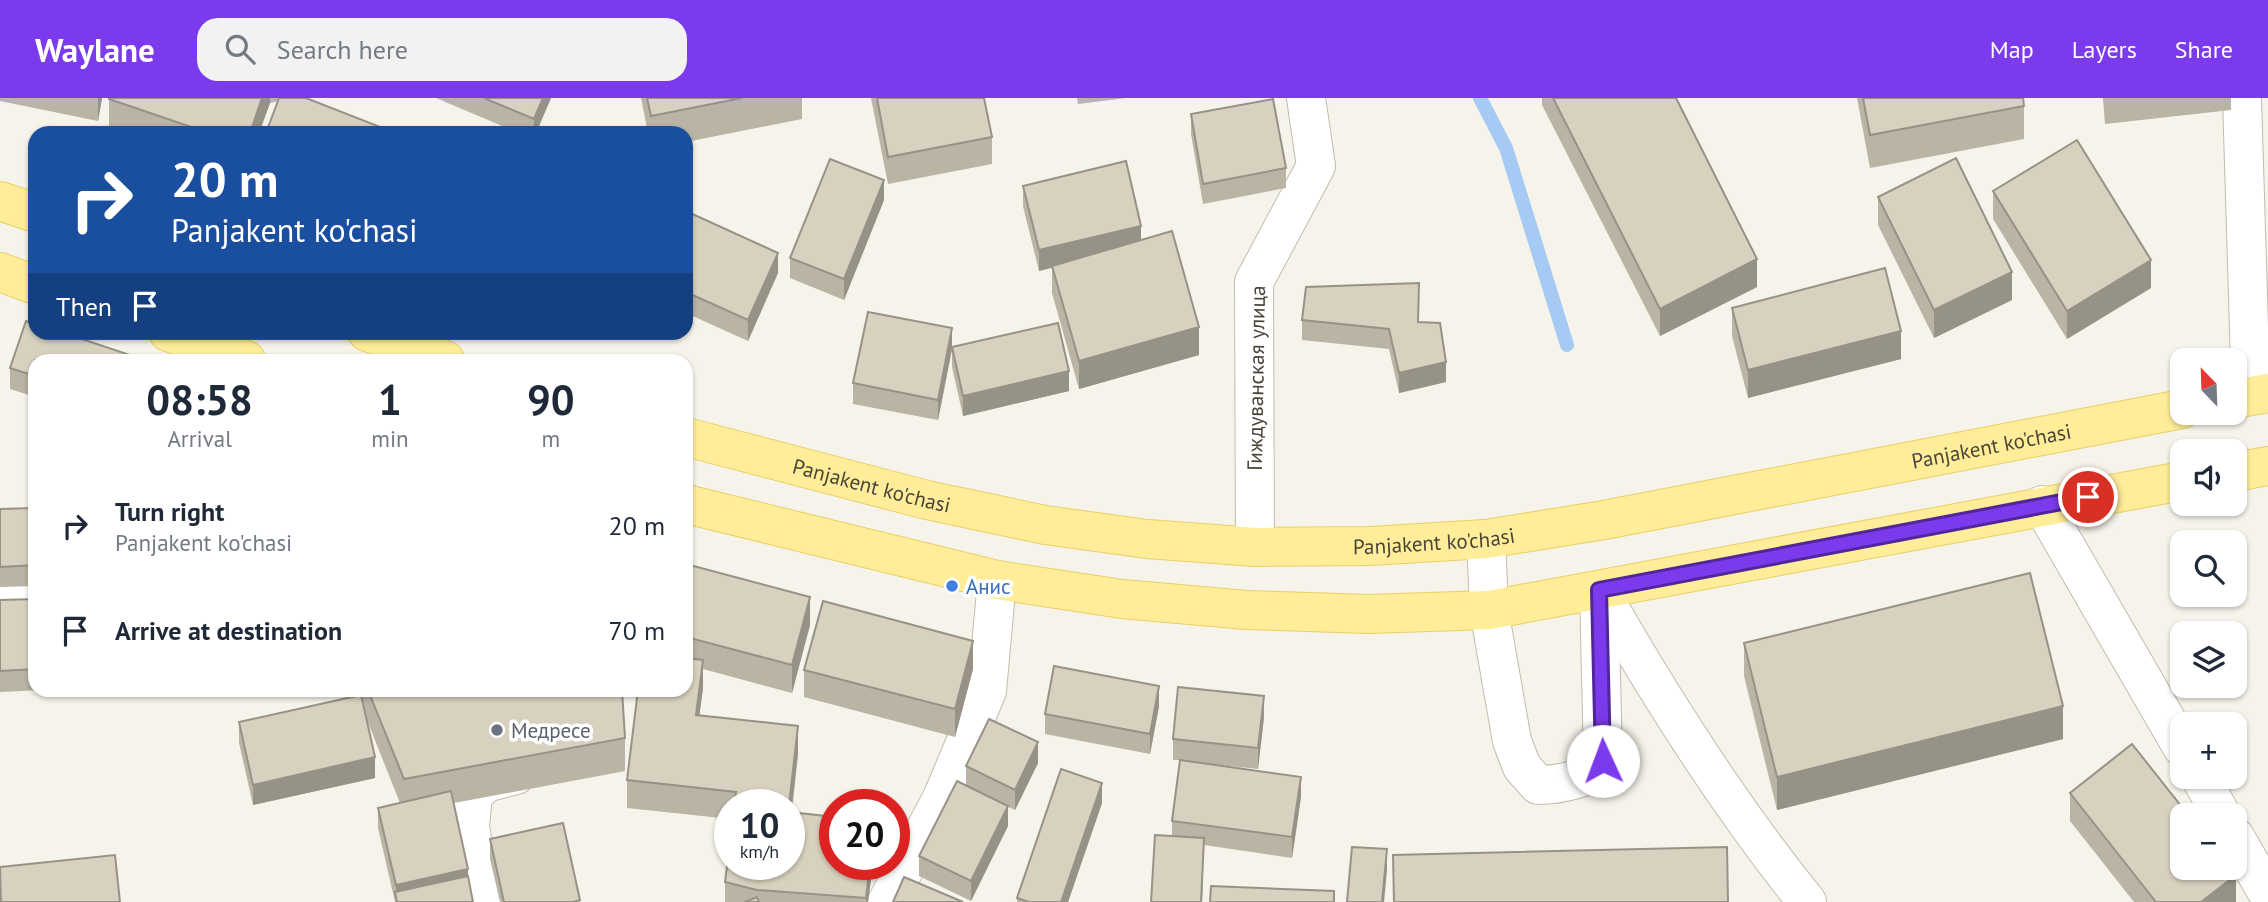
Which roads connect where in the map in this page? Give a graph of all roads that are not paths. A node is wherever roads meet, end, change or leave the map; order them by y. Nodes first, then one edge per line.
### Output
1 (1306, 98) edge
2 (2242, 98) edge
3 (0, 201) edge
4 (28, 211) edge
5 (0, 272) edge
6 (28, 282) edge
7 (190, 340) edge
8 (389, 340) edge
9 (229, 354) edge
10 (428, 354) edge
11 (2251, 396) edge
12 (2170, 411) edge
13 (693, 439) edge
14 (2268, 466) edge
15 (2247, 470) edge
16 (2170, 483) edge
17 (2042, 505) junction
18 (693, 506) edge
19 (1486, 539) junction
20 (1255, 547) junction
21 (997, 580) junction
22 (1599, 590) junction
23 (28, 594) edge
24 (0, 596) edge
25 (1489, 610) junction
26 (2170, 726) edge
27 (554, 764) edge
28 (2247, 858) edge
29 (2268, 894) edge
30 (482, 902) edge
31 (887, 902) edge
32 (1807, 902) edge

1 - 20 street, Гиждуванская улица
2 - 11 street
3 - 4 main road
5 - 6 main road
7 - 9 main road
8 - 10 main road
12 - 19 main road, Panjakent ko'chasi
13 - 20 main road, Panjakent ko'chasi
14 - 15 main road
16 - 17 main road
17 - 22 main road
17 - 26 street
18 - 21 main road
19 - 20 main road, Panjakent ko'chasi
19 - 25 street
21 - 25 main road
21 - 31 street
22 - 25 main road
22 - 25 street
22 - 32 street
23 - 24 street
27 - 30 street
28 - 29 street

